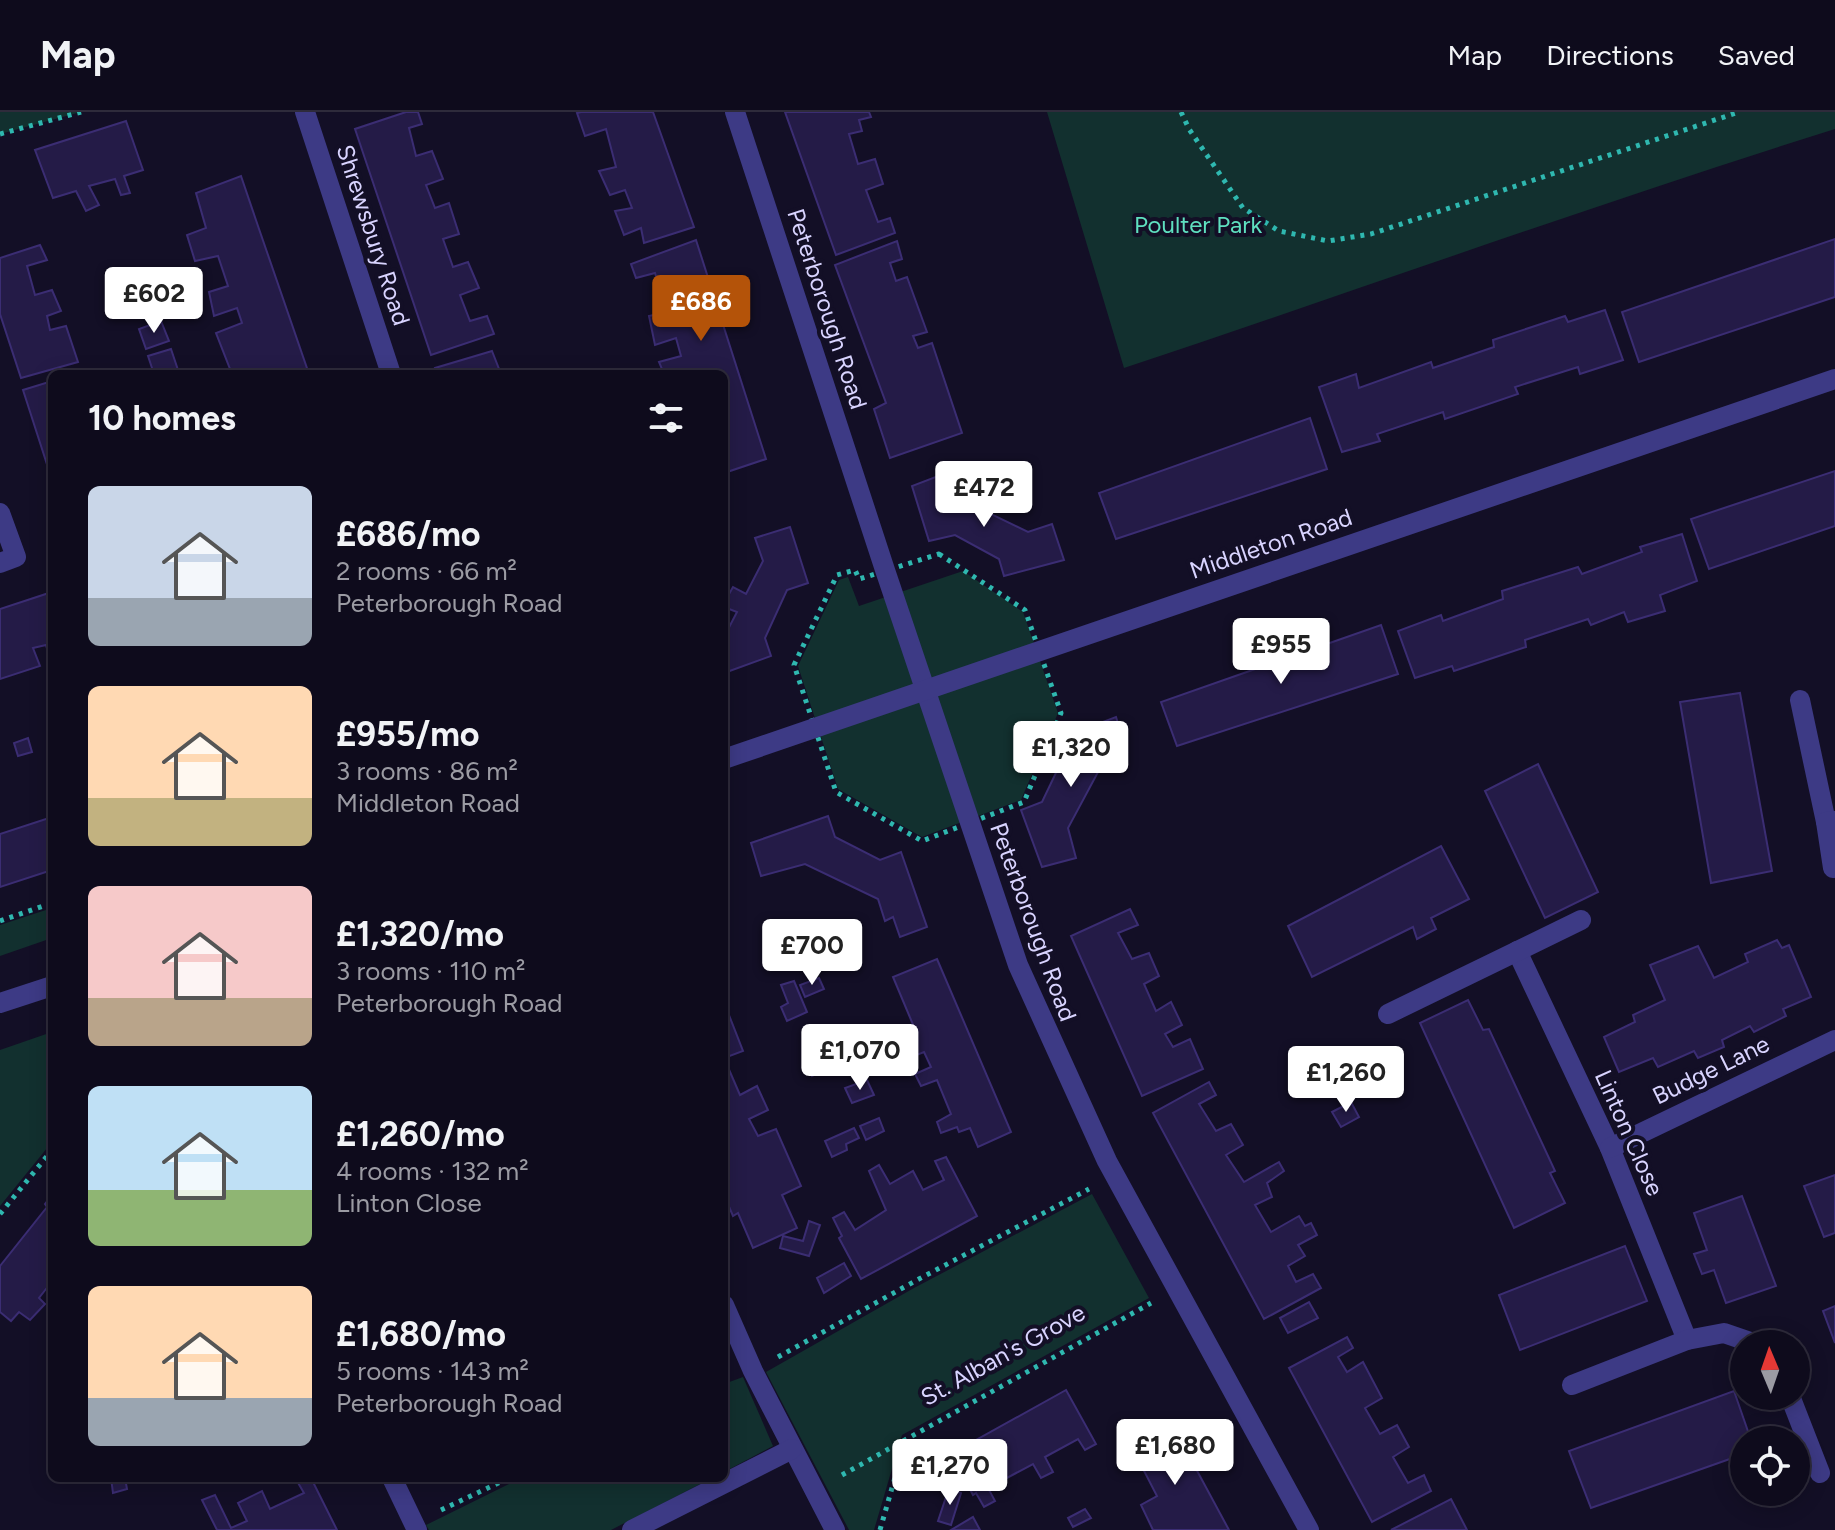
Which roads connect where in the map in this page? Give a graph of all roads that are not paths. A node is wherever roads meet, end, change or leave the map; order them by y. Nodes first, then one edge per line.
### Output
1 (305, 112) edge
2 (735, 112) edge
3 (390, 370) edge
4 (1835, 379) edge
5 (0, 513) edge
6 (0, 563) edge
7 (924, 690) junction
8 (1800, 700) dead end
9 (728, 758) edge
10 (1830, 822) edge
11 (1833, 868) dead end
12 (1581, 920) dead end
13 (1517, 951) junction
14 (48, 987) edge
15 (0, 1003) edge
16 (1388, 1014) dead end
17 (1835, 1040) edge
18 (1610, 1148) junction
19 (728, 1314) edge
20 (1730, 1335) edge
21 (1687, 1340) junction
22 (1572, 1385) dead end
23 (1795, 1410) edge
24 (792, 1449) junction
25 (1820, 1473) dead end
26 (728, 1481) edge
27 (394, 1482) edge
28 (727, 1482) edge
29 (416, 1526) edge
30 (632, 1530) edge
31 (835, 1530) edge
32 (1309, 1530) edge

1 - 3 street, Shrewsbury Road
2 - 7 street, Peterborough Road
4 - 7 street, Middleton Road
5 - 6 street
7 - 9 street, Middleton Road
7 - 32 street, Peterborough Road
8 - 10 street
10 - 11 street
12 - 13 street
13 - 16 street
13 - 18 street, Linton Close
14 - 15 street
17 - 18 street, Budge Lane
18 - 21 street, Linton Close
19 - 24 street
20 - 21 street
21 - 22 street
23 - 25 street
24 - 26 street
24 - 31 street
27 - 29 street
28 - 30 street

